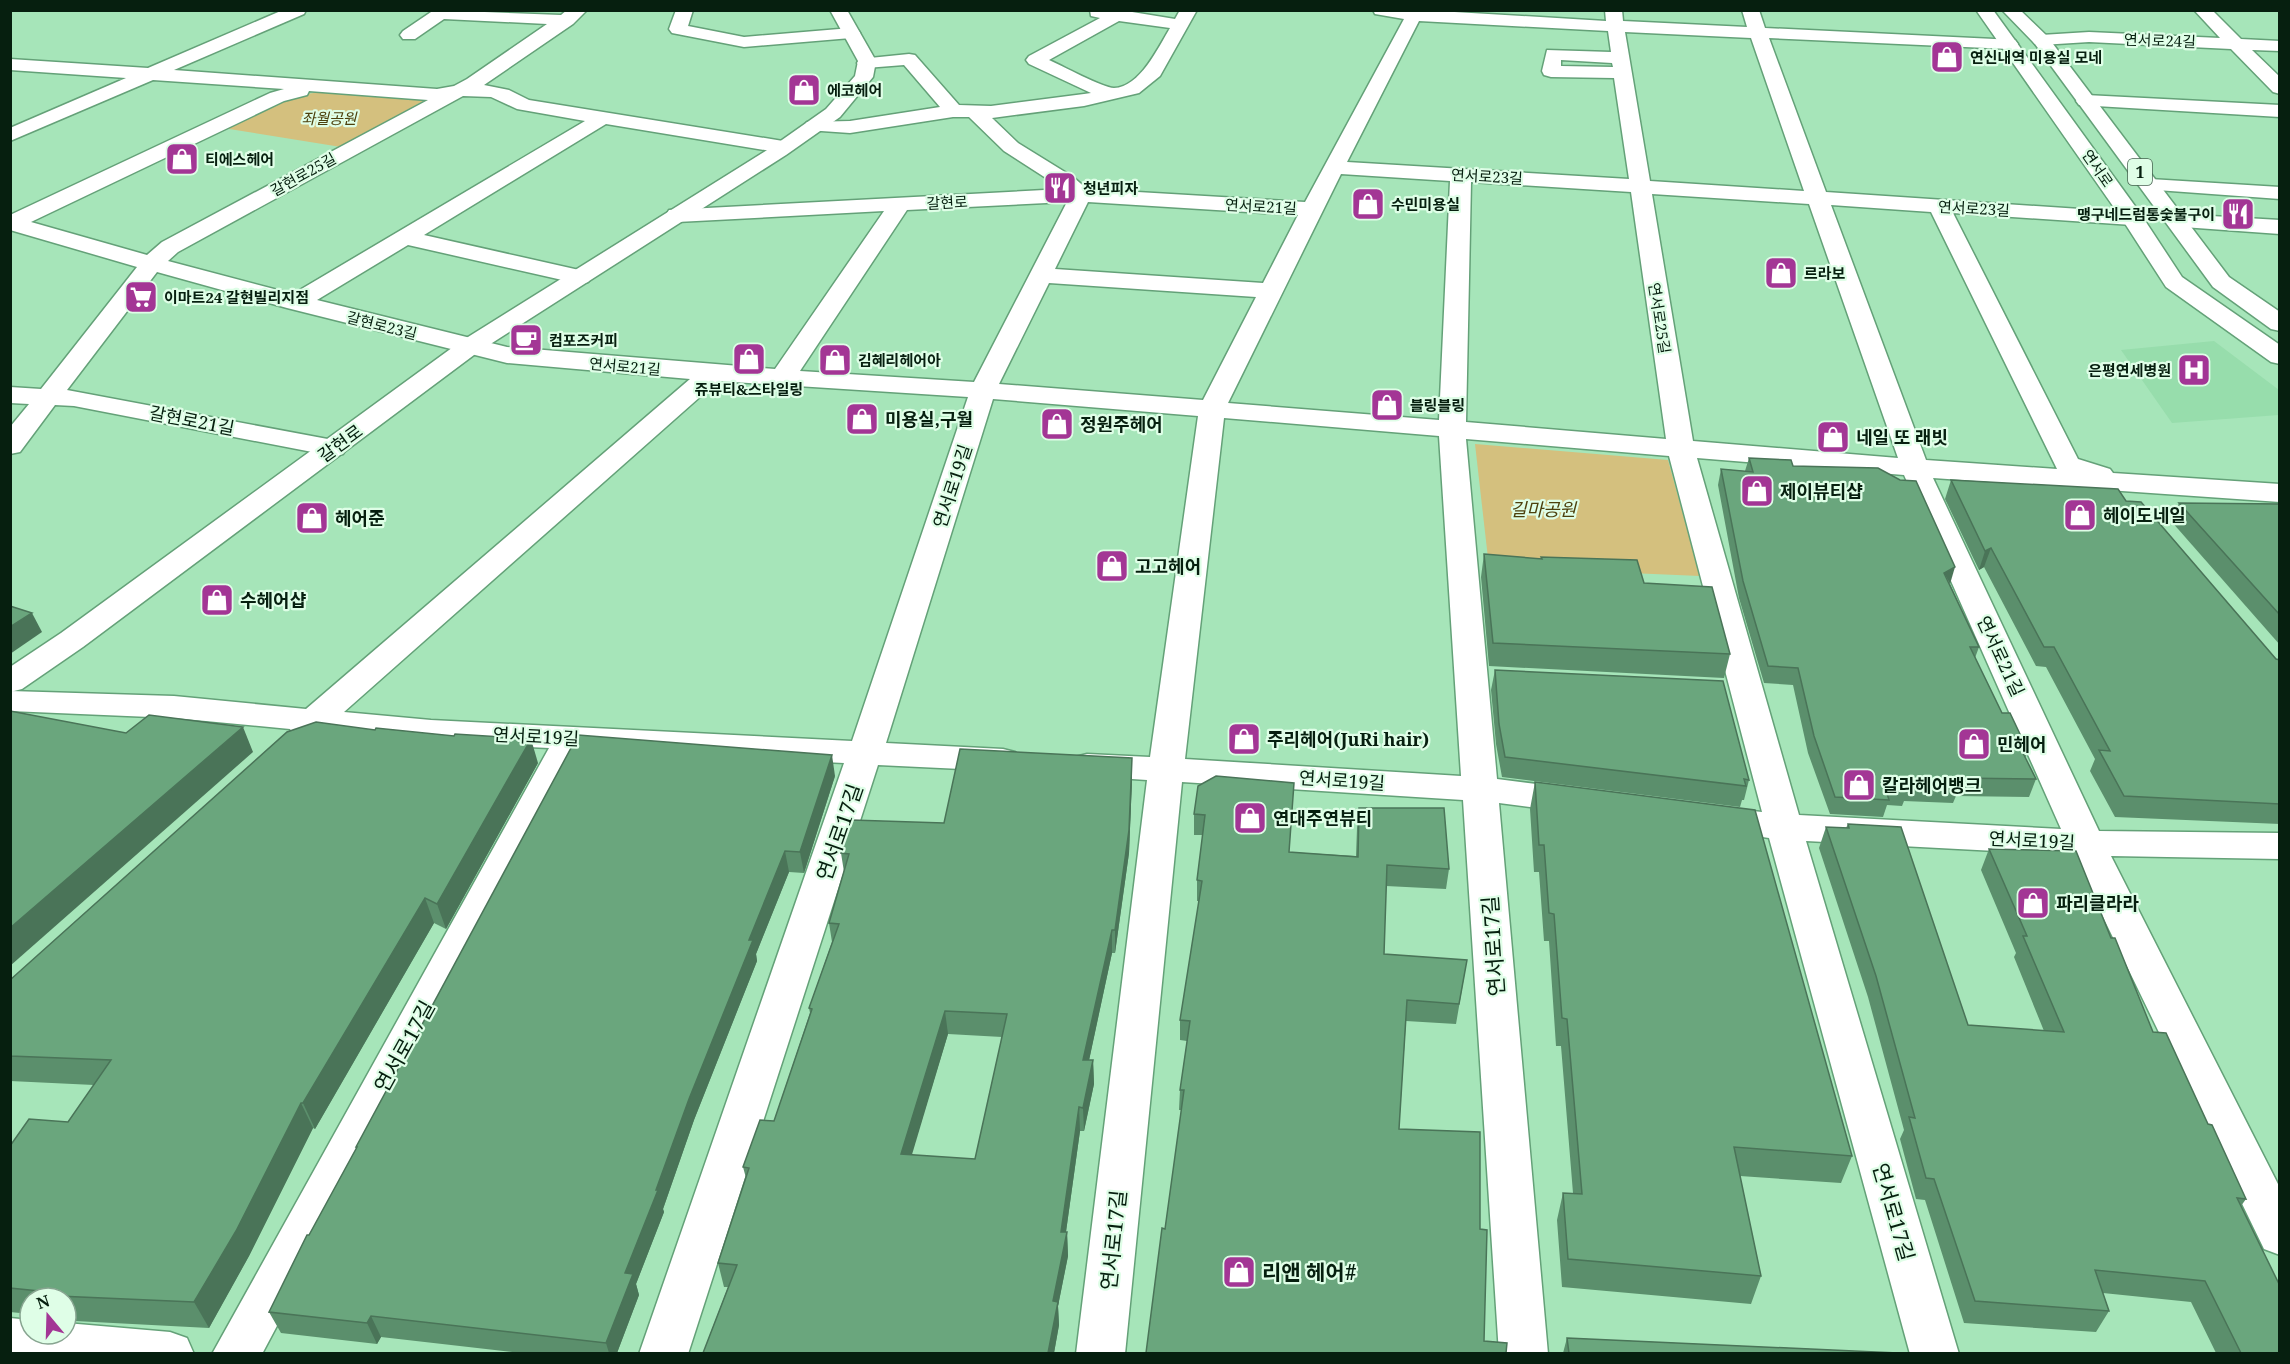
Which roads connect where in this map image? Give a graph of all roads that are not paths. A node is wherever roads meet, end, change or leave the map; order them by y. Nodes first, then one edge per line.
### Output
1 (298, 10) edge
2 (685, 10) edge
3 (838, 10) edge
4 (1088, 10) edge
5 (1381, 10) edge
6 (1750, 10) edge
7 (1984, 10) edge
8 (2010, 10) edge
9 (2202, 10) edge
10 (443, 12) edge
11 (1413, 13) edge
12 (573, 15) edge
13 (1117, 15) junction
14 (1478, 15) edge
15 (1185, 18) edge
16 (1613, 18) edge
17 (851, 33) junction
18 (1757, 33) junction
19 (408, 35) dead end
20 (2041, 40) junction
21 (2009, 44) junction
22 (2233, 44) junction
23 (2280, 46) edge
24 (866, 63) junction
25 (10, 64) edge
26 (1621, 66) junction
27 (1551, 70) dead end
28 (152, 74) junction
29 (319, 86) junction
30 (2280, 88) edge
31 (459, 91) junction
32 (1110, 94) junction
33 (2086, 101) junction
34 (963, 111) junction
35 (2280, 111) edge
36 (603, 118) junction
37 (814, 126) junction
38 (10, 135) edge
39 (783, 147) junction
40 (150, 157) joint
41 (1335, 167) junction
42 (1461, 175) junction
43 (2150, 185) junction
44 (1639, 186) junction
45 (2280, 193) edge
46 (1081, 195) junction
47 (1816, 198) junction
48 (900, 204) junction
49 (1939, 206) junction
50 (1311, 209) junction
51 (677, 215) junction
52 (2132, 218) junction
53 (2177, 220) junction
54 (11, 223) edge
55 (2280, 227) edge
56 (404, 237) junction
57 (151, 264) junction
58 (1041, 275) junction
59 (580, 277) junction
60 (1271, 291) junction
61 (295, 303) junction
62 (2280, 324) edge
63 (469, 347) junction
64 (2280, 357) edge
65 (712, 373) junction
66 (782, 378) junction
67 (983, 390) junction
68 (10, 395) edge
69 (50, 396) junction
70 (1212, 409) junction
71 (1452, 430) junction
72 (10, 447) edge
73 (333, 448) junction
74 (1682, 450) junction
75 (1915, 468) junction
76 (2120, 483) junction
77 (2280, 494) edge
78 (2143, 509) edge
79 (1472, 677) junction
80 (1507, 679) edge
81 (10, 682) edge
82 (1714, 690) edge
83 (1749, 691) junction
84 (10, 701) edge
85 (316, 720) junction
86 (572, 738) junction
87 (277, 752) edge
88 (865, 753) junction
89 (1166, 769) junction
90 (1481, 789) junction
91 (1609, 805) edge
92 (1679, 814) edge
93 (1784, 827) junction
94 (2086, 843) junction
95 (2280, 846) edge
96 (2280, 1234) edge
97 (10, 1340) edge
98 (170, 1353) edge
99 (236, 1353) edge
100 (663, 1353) edge
101 (1100, 1353) edge
102 (1524, 1353) edge
103 (1935, 1353) edge

1 - 28 street, 갈현로25길
2 - 17 street
3 - 17 street
4 - 13 street
5 - 11 street
6 - 18 street
7 - 21 street, 연서로 / 1
8 - 20 street, 연서로 / 1
9 - 22 street
10 - 12 street
10 - 19 street
11 - 14 street
11 - 41 street, 연서로21길
12 - 31 street, 갈현로25길
13 - 15 street
13 - 32 street
14 - 16 street
15 - 32 street
16 - 18 street
16 - 26 street
17 - 24 street
18 - 21 street
18 - 47 street
20 - 22 street, 연서로24길
20 - 33 street, 연서로 / 1
21 - 52 street, 연서로 / 1
22 - 23 street, 연서로24길
22 - 30 street
24 - 34 street
24 - 37 street, 갈현로
25 - 28 street, 갈현로25길
26 - 27 street
26 - 44 street
28 - 29 street, 갈현로25길
28 - 38 street
29 - 31 street, 갈현로25길
29 - 40 street, 갈현로25길
31 - 36 street, 갈현로25길
31 - 57 street, 갈현로25길
32 - 34 street
33 - 35 street
33 - 43 street, 연서로 / 1
34 - 37 street
34 - 46 street
36 - 39 street, 갈현로25길
36 - 56 street
37 - 39 street, 갈현로
39 - 51 street, 갈현로
40 - 54 street, 갈현로23길
41 - 42 street, 연서로23길
41 - 50 street, 연서로21길
42 - 44 street, 연서로23길
42 - 71 street
43 - 45 street
43 - 53 street, 연서로 / 1
44 - 47 street, 연서로23길
44 - 74 street, 연서로25길
46 - 48 street, 갈현로
46 - 50 street, 연서로21길
46 - 58 street
47 - 49 street, 연서로23길
47 - 75 street, 연서로21길
48 - 51 street, 갈현로
48 - 66 street
49 - 52 street, 연서로23길
49 - 76 street, 연서로21길
50 - 60 street
51 - 59 street, 갈현로
52 - 64 street, 연서로 / 1
53 - 55 street
53 - 62 street, 연서로 / 1
54 - 57 street, 갈현로23길
56 - 59 street
56 - 61 street
57 - 61 street, 갈현로23길
57 - 69 street
58 - 60 street
58 - 67 street
59 - 63 street, 갈현로
60 - 70 street
61 - 63 street, 갈현로23길
63 - 65 street, 연서로21길
63 - 73 street, 갈현로
65 - 66 street, 연서로21길
65 - 85 street
66 - 67 street, 연서로21길
67 - 70 street, 연서로21길
67 - 88 street, 연서로19길
68 - 69 street, 갈현로21길
69 - 72 street
69 - 73 street, 갈현로21길
70 - 71 street, 연서로21길
70 - 89 street
71 - 74 street, 연서로21길
71 - 79 street
73 - 81 street, 갈현로
74 - 75 street, 연서로21길
74 - 83 street
75 - 76 street, 연서로21길
75 - 94 street, 연서로21길
76 - 77 street, 연서로21길
76 - 78 street, 연서로21길
79 - 80 street
79 - 90 street
82 - 83 street
83 - 93 street
84 - 85 street, 연서로19길
85 - 86 street, 연서로19길
85 - 87 street
86 - 88 street, 연서로19길
86 - 99 street, 연서로17길
88 - 89 street, 연서로19길
88 - 100 street, 연서로17길
89 - 90 street, 연서로19길
89 - 101 street, 연서로17길
90 - 91 street, 연서로19길
90 - 102 street, 연서로17길
92 - 93 street, 연서로19길
93 - 94 street, 연서로19길
93 - 103 street, 연서로17길
94 - 95 street, 연서로19길
94 - 96 street
97 - 98 street

